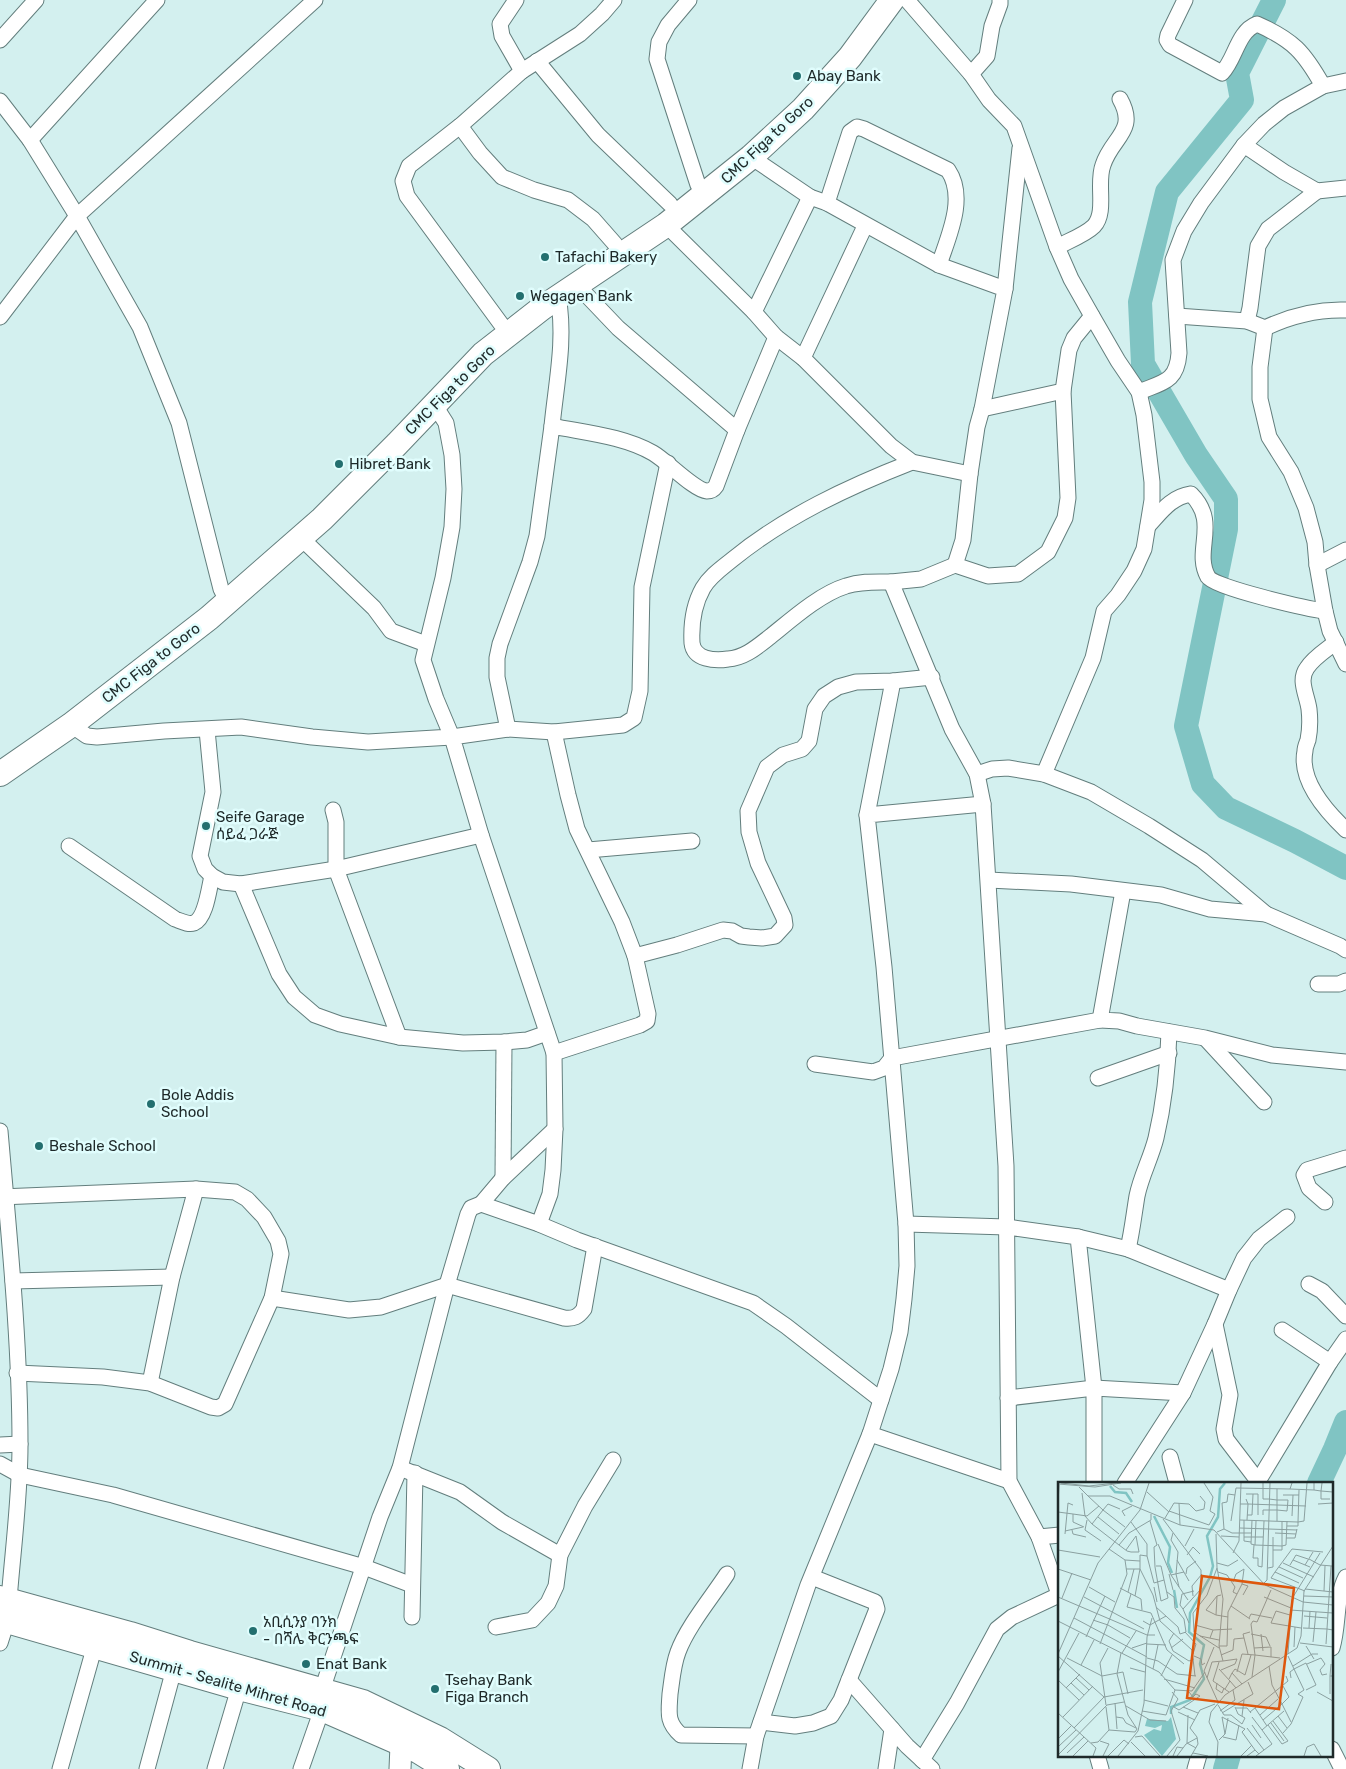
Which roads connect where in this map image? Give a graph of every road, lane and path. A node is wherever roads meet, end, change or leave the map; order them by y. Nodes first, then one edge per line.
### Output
1 (36, 0) edge
2 (157, 0) edge
3 (315, 0) edge
4 (516, 0) edge
5 (614, 0) edge
6 (689, 0) edge
7 (879, 0) edge
8 (892, 0) edge
9 (907, 0) edge
10 (1000, 0) edge
11 (1185, 0) edge
12 (0, 40) edge
13 (536, 61) junction
14 (522, 71) junction
15 (970, 74) junction
16 (1346, 81) edge
17 (1323, 86) junction
18 (1120, 99) dead end
19 (0, 102) edge
20 (460, 126) junction
21 (30, 140) junction
22 (1021, 144) junction
23 (1244, 145) junction
24 (751, 158) junction
25 (698, 185) junction
26 (1346, 188) edge
27 (1317, 191) junction
28 (810, 197) junction
29 (826, 203) junction
30 (668, 214) junction
31 (78, 216) junction
32 (865, 226) junction
33 (614, 244) junction
34 (1057, 247) junction
35 (939, 266) junction
36 (1005, 289) junction
37 (567, 291) junction
38 (1346, 310) edge
39 (754, 312) junction
40 (1092, 316) junction
41 (1177, 316) junction
42 (0, 317) edge
43 (1247, 321) junction
44 (501, 324) junction
45 (1265, 328) junction
46 (776, 337) junction
47 (804, 358) junction
48 (1063, 391) junction
49 (1139, 392) junction
50 (434, 404) junction
51 (982, 409) junction
52 (552, 426) junction
53 (737, 430) junction
54 (912, 462) junction
55 (668, 463) junction
56 (970, 474) junction
57 (1148, 526) junction
58 (301, 538) junction
59 (1346, 550) edge
60 (955, 565) junction
61 (1317, 565) junction
62 (892, 582) junction
63 (224, 595) junction
64 (1325, 611) junction
65 (1336, 642) junction
66 (426, 644) junction
67 (1346, 664) edge
68 (932, 677) junction
69 (893, 681) junction
70 (71, 725) junction
71 (508, 729) junction
72 (207, 730) junction
73 (554, 732) junction
74 (452, 737) junction
75 (0, 760) edge
76 (0, 774) edge
77 (977, 774) junction
78 (1044, 774) junction
79 (983, 804) junction
80 (333, 810) dead end
81 (867, 815) junction
82 (1346, 830) edge
83 (481, 835) junction
84 (692, 841) dead end
85 (69, 846) dead end
86 (588, 850) junction
87 (336, 869) junction
88 (212, 876) junction
89 (989, 880) junction
90 (241, 884) junction
91 (1123, 892) junction
92 (1266, 914) junction
93 (1346, 950) edge
94 (635, 956) junction
95 (1346, 982) edge
96 (1318, 984) dead end
97 (1100, 1020) junction
98 (1169, 1032) junction
99 (547, 1033) junction
100 (399, 1037) junction
101 (1206, 1038) junction
102 (997, 1039) junction
103 (504, 1042) junction
104 (554, 1053) junction
105 (1169, 1053) junction
106 (892, 1058) junction
107 (1346, 1062) edge
108 (815, 1064) dead end
109 (1098, 1078) dead end
110 (1264, 1102) dead end
111 (554, 1128) junction
112 (0, 1131) edge
113 (1346, 1158) edge
114 (503, 1178) junction
115 (196, 1190) junction
116 (3, 1196) edge
117 (1325, 1202) dead end
118 (481, 1204) junction
119 (1287, 1217) dead end
120 (539, 1224) junction
121 (906, 1224) junction
122 (1007, 1227) junction
123 (1078, 1236) junction
124 (596, 1246) junction
125 (1128, 1249) junction
126 (172, 1277) junction
127 (13, 1281) junction
128 (447, 1284) junction
129 (1309, 1284) dead end
130 (1229, 1290) junction
131 (272, 1298) junction
132 (1346, 1316) edge
133 (7, 1320) edge
134 (1215, 1324) junction
135 (1282, 1330) dead end
136 (1346, 1339) edge
137 (1330, 1362) junction
138 (17, 1373) junction
139 (150, 1383) junction
140 (1094, 1388) junction
141 (1184, 1393) junction
142 (1008, 1398) junction
143 (881, 1400) junction
144 (870, 1434) junction
145 (20, 1444) junction
146 (0, 1445) edge
147 (1170, 1457) dead end
148 (613, 1460) dead end
149 (0, 1464) edge
150 (400, 1468) junction
151 (415, 1473) junction
152 (20, 1475) junction
153 (1009, 1481) junction
154 (1094, 1482) edge
155 (1126, 1482) edge
156 (1177, 1482) edge
157 (1257, 1482) edge
158 (1058, 1535) edge
159 (1039, 1537) junction
160 (560, 1555) junction
161 (364, 1567) junction
162 (727, 1574) dead end
163 (812, 1577) junction
164 (1346, 1577) edge
165 (412, 1585) junction
166 (1058, 1590) edge
167 (1058, 1597) edge
168 (4, 1610) edge
169 (412, 1617) dead end
170 (496, 1627) dead end
171 (1334, 1641) edge
172 (0, 1643) edge
173 (95, 1645) junction
174 (174, 1669) junction
175 (848, 1680) junction
176 (239, 1688) junction
177 (322, 1700) junction
178 (761, 1722) junction
179 (892, 1729) junction
180 (756, 1736) junction
181 (401, 1745) junction
182 (1334, 1753) edge
183 (1097, 1756) edge
184 (1199, 1756) edge
185 (927, 1764) edge
186 (60, 1769) edge
187 (147, 1769) edge
188 (215, 1769) edge
189 (301, 1769) edge
190 (400, 1769) edge
191 (447, 1769) edge
192 (488, 1769) edge
193 (750, 1769) edge
194 (886, 1769) edge
195 (1101, 1769) edge
196 (1196, 1769) edge
197 (1342, 1769) edge

1 - 12 street
2 - 21 street
3 - 31 street
4 - 14 street
5 - 13 street
6 - 25 street
7 - 25 main road
8 - 24 main road, CMC Figa to Goro
9 - 15 street
10 - 15 street
11 - 17 street
13 - 14 street
13 - 30 street
14 - 20 street
15 - 22 street
16 - 17 street
17 - 23 street
18 - 34 street
19 - 21 street
20 - 33 street
20 - 44 street
21 - 31 street
22 - 34 street
22 - 36 street
23 - 27 street
23 - 41 street
24 - 28 street
24 - 30 main road, CMC Figa to Goro
25 - 30 main road
26 - 27 street
27 - 43 street
28 - 29 street
28 - 39 street
29 - 32 street
29 - 35 street
30 - 33 main road
30 - 37 main road, CMC Figa to Goro
30 - 39 street
31 - 42 street
31 - 63 street
32 - 35 street
32 - 47 street
33 - 44 main road
34 - 40 street
35 - 36 street
36 - 51 street
37 - 50 main road, CMC Figa to Goro
37 - 52 street
37 - 53 street
38 - 45 street
39 - 46 street
40 - 48 street
40 - 49 street
41 - 43 street
41 - 49 street
43 - 45 street
44 - 63 main road
45 - 61 street
46 - 47 street
46 - 53 street
47 - 54 street
48 - 51 street
48 - 60 street
49 - 57 street
50 - 58 main road, CMC Figa to Goro
50 - 66 street
51 - 56 street
52 - 55 street
52 - 71 street
53 - 55 street
54 - 56 street
54 - 62 street
55 - 73 street
56 - 60 street
57 - 64 street
57 - 78 street
58 - 63 main road, CMC Figa to Goro
58 - 66 street
59 - 61 street
60 - 62 street
61 - 64 street
62 - 68 street
63 - 70 main road, CMC Figa to Goro
63 - 75 main road
64 - 65 street
65 - 67 street
65 - 82 street
66 - 74 street
68 - 69 street
68 - 77 street
69 - 81 street
69 - 94 street
70 - 72 street
70 - 76 main road, CMC Figa to Goro
71 - 73 street
71 - 74 street
72 - 74 street
72 - 88 street
73 - 86 street
74 - 83 street
77 - 78 street
77 - 79 street
78 - 92 street
79 - 81 street
79 - 89 street
80 - 87 street
81 - 106 street
83 - 87 street
83 - 99 street
84 - 86 street
85 - 88 street
86 - 94 street
87 - 90 street
87 - 100 street
88 - 90 street
89 - 91 street
89 - 102 street
90 - 100 street
91 - 92 street
91 - 97 street
92 - 93 street
94 - 104 street
95 - 96 street
97 - 98 street
97 - 102 street
98 - 101 street
98 - 105 street
99 - 103 street
99 - 104 street
100 - 103 street
101 - 107 street
101 - 110 street
102 - 106 street
102 - 122 street
103 - 114 street
104 - 111 street
105 - 109 street
105 - 125 street
106 - 108 street
106 - 121 street
111 - 114 street
111 - 120 street
112 - 116 street
113 - 117 street
114 - 118 street
115 - 116 street
115 - 126 street
115 - 131 street
116 - 127 street
118 - 120 street
118 - 128 street
119 - 130 street
120 - 124 street
121 - 122 street
121 - 143 street
122 - 123 street
122 - 142 street
123 - 125 street
123 - 140 street
124 - 128 street
124 - 143 street
125 - 130 street
126 - 127 street
126 - 139 street
127 - 133 street
128 - 131 street
128 - 150 street
129 - 132 street
130 - 134 street
131 - 139 street
133 - 138 street
134 - 141 street
134 - 157 street
135 - 137 street
136 - 137 street
137 - 157 street
138 - 139 street
138 - 145 street
140 - 141 street
140 - 142 street
140 - 154 street
141 - 155 street
142 - 153 street
143 - 144 street
144 - 153 street
144 - 163 street
145 - 146 street
145 - 152 street
147 - 156 street
148 - 160 street
149 - 152 street
150 - 151 street
150 - 161 street
151 - 160 street
151 - 165 street
152 - 161 street
152 - 168 street
153 - 159 street
158 - 159 street
159 - 166 street
160 - 170 street
161 - 165 street
161 - 177 street
162 - 180 street
163 - 175 street
163 - 178 street
164 - 171 street
165 - 169 street
167 - 185 street
168 - 172 street
168 - 173 main road, Summit - Sealite Mihret Road
168 - 177 main road
173 - 174 main road, Summit - Sealite Mihret Road
173 - 186 street
174 - 176 main road, Summit - Sealite Mihret Road
174 - 187 street
175 - 178 street
175 - 179 street
176 - 177 main road, Summit - Sealite Mihret Road
176 - 188 street
177 - 181 main road, Summit - Sealite Mihret Road
177 - 189 street
177 - 192 main road
178 - 180 street
179 - 185 street
179 - 194 street
180 - 193 street
181 - 190 street
181 - 191 main road, Summit - Sealite Mihret Road
182 - 197 street
183 - 195 street
184 - 196 street

